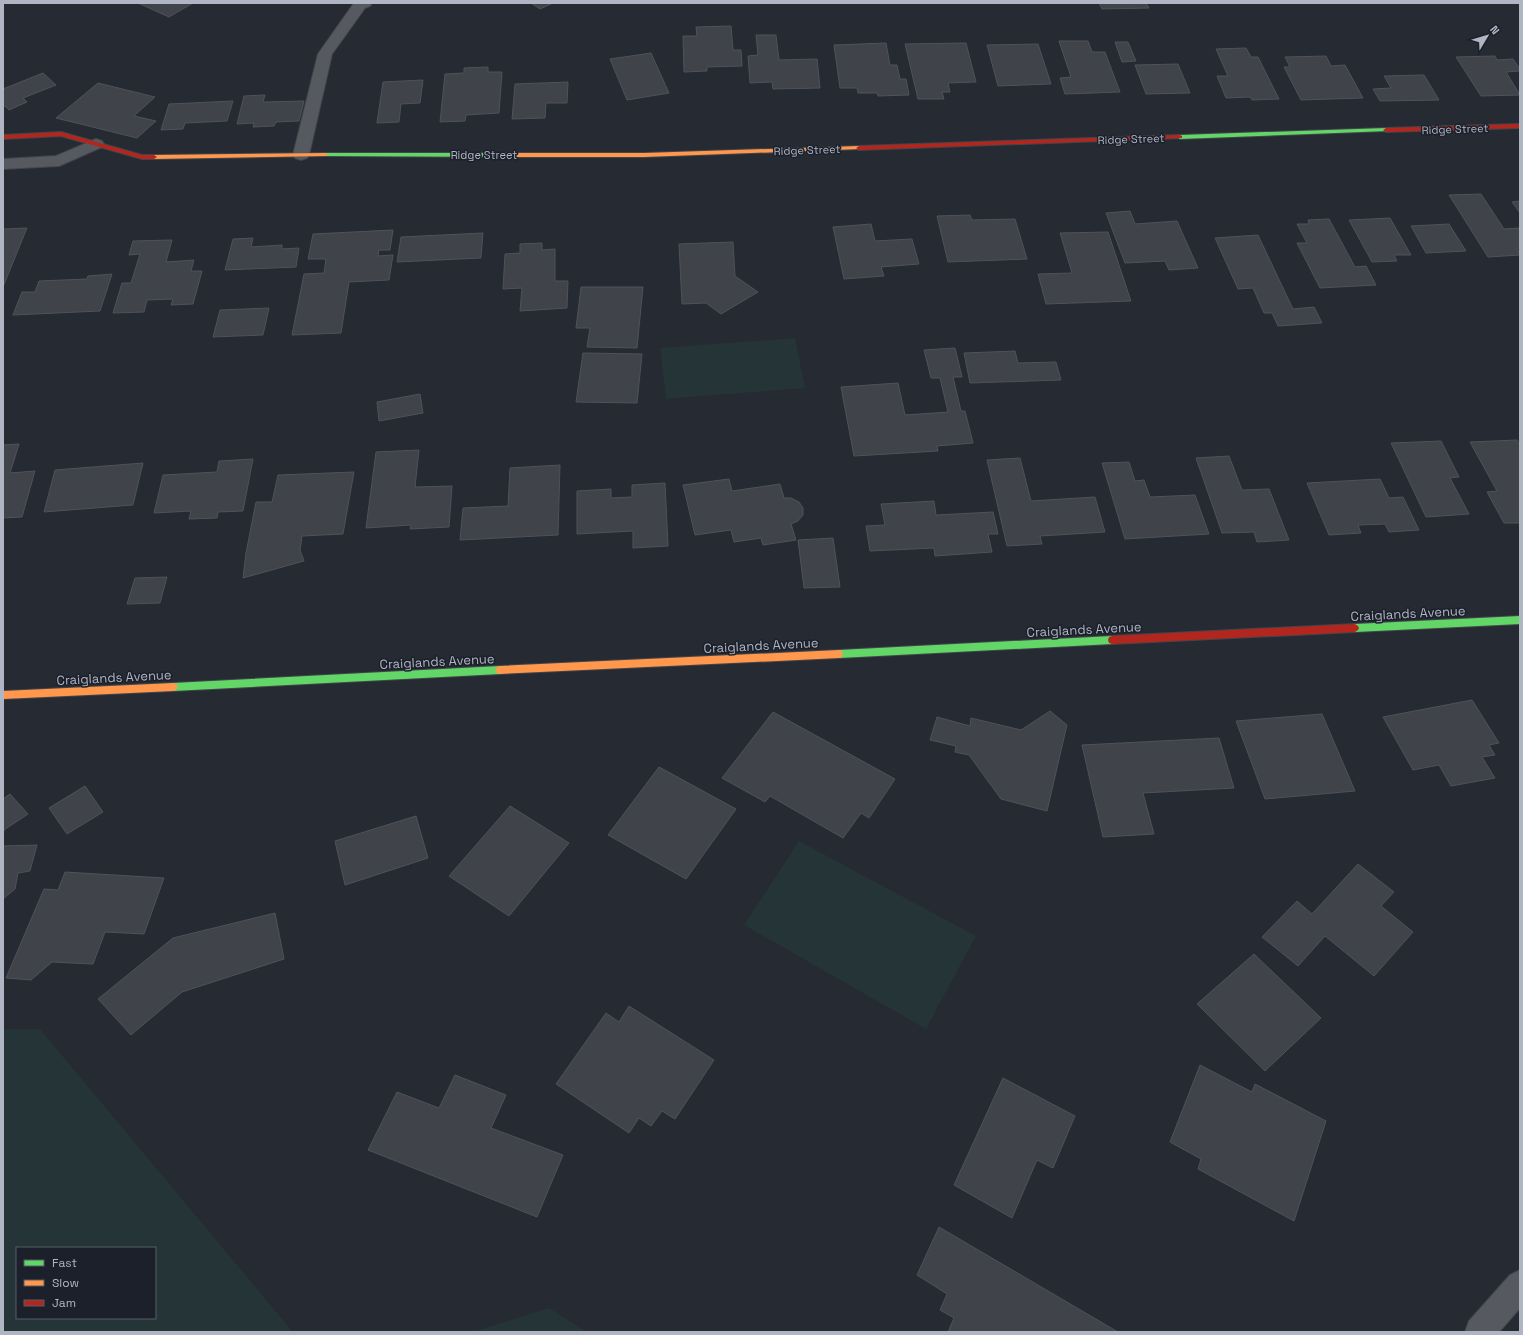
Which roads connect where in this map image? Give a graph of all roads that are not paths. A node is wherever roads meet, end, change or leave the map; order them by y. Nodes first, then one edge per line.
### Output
1 (365, 3) edge
2 (1520, 126) edge
3 (3, 137) edge
4 (96, 144) junction
5 (301, 155) junction
6 (3, 164) edge
7 (1520, 620) edge
8 (3, 695) edge
9 (1520, 1285) edge
10 (1480, 1332) edge

1 - 5 street
2 - 5 street, Ridge Street
3 - 4 street, Ridge Street
4 - 5 street, Ridge Street
4 - 6 street
7 - 8 street, Craiglands Avenue
9 - 10 street

